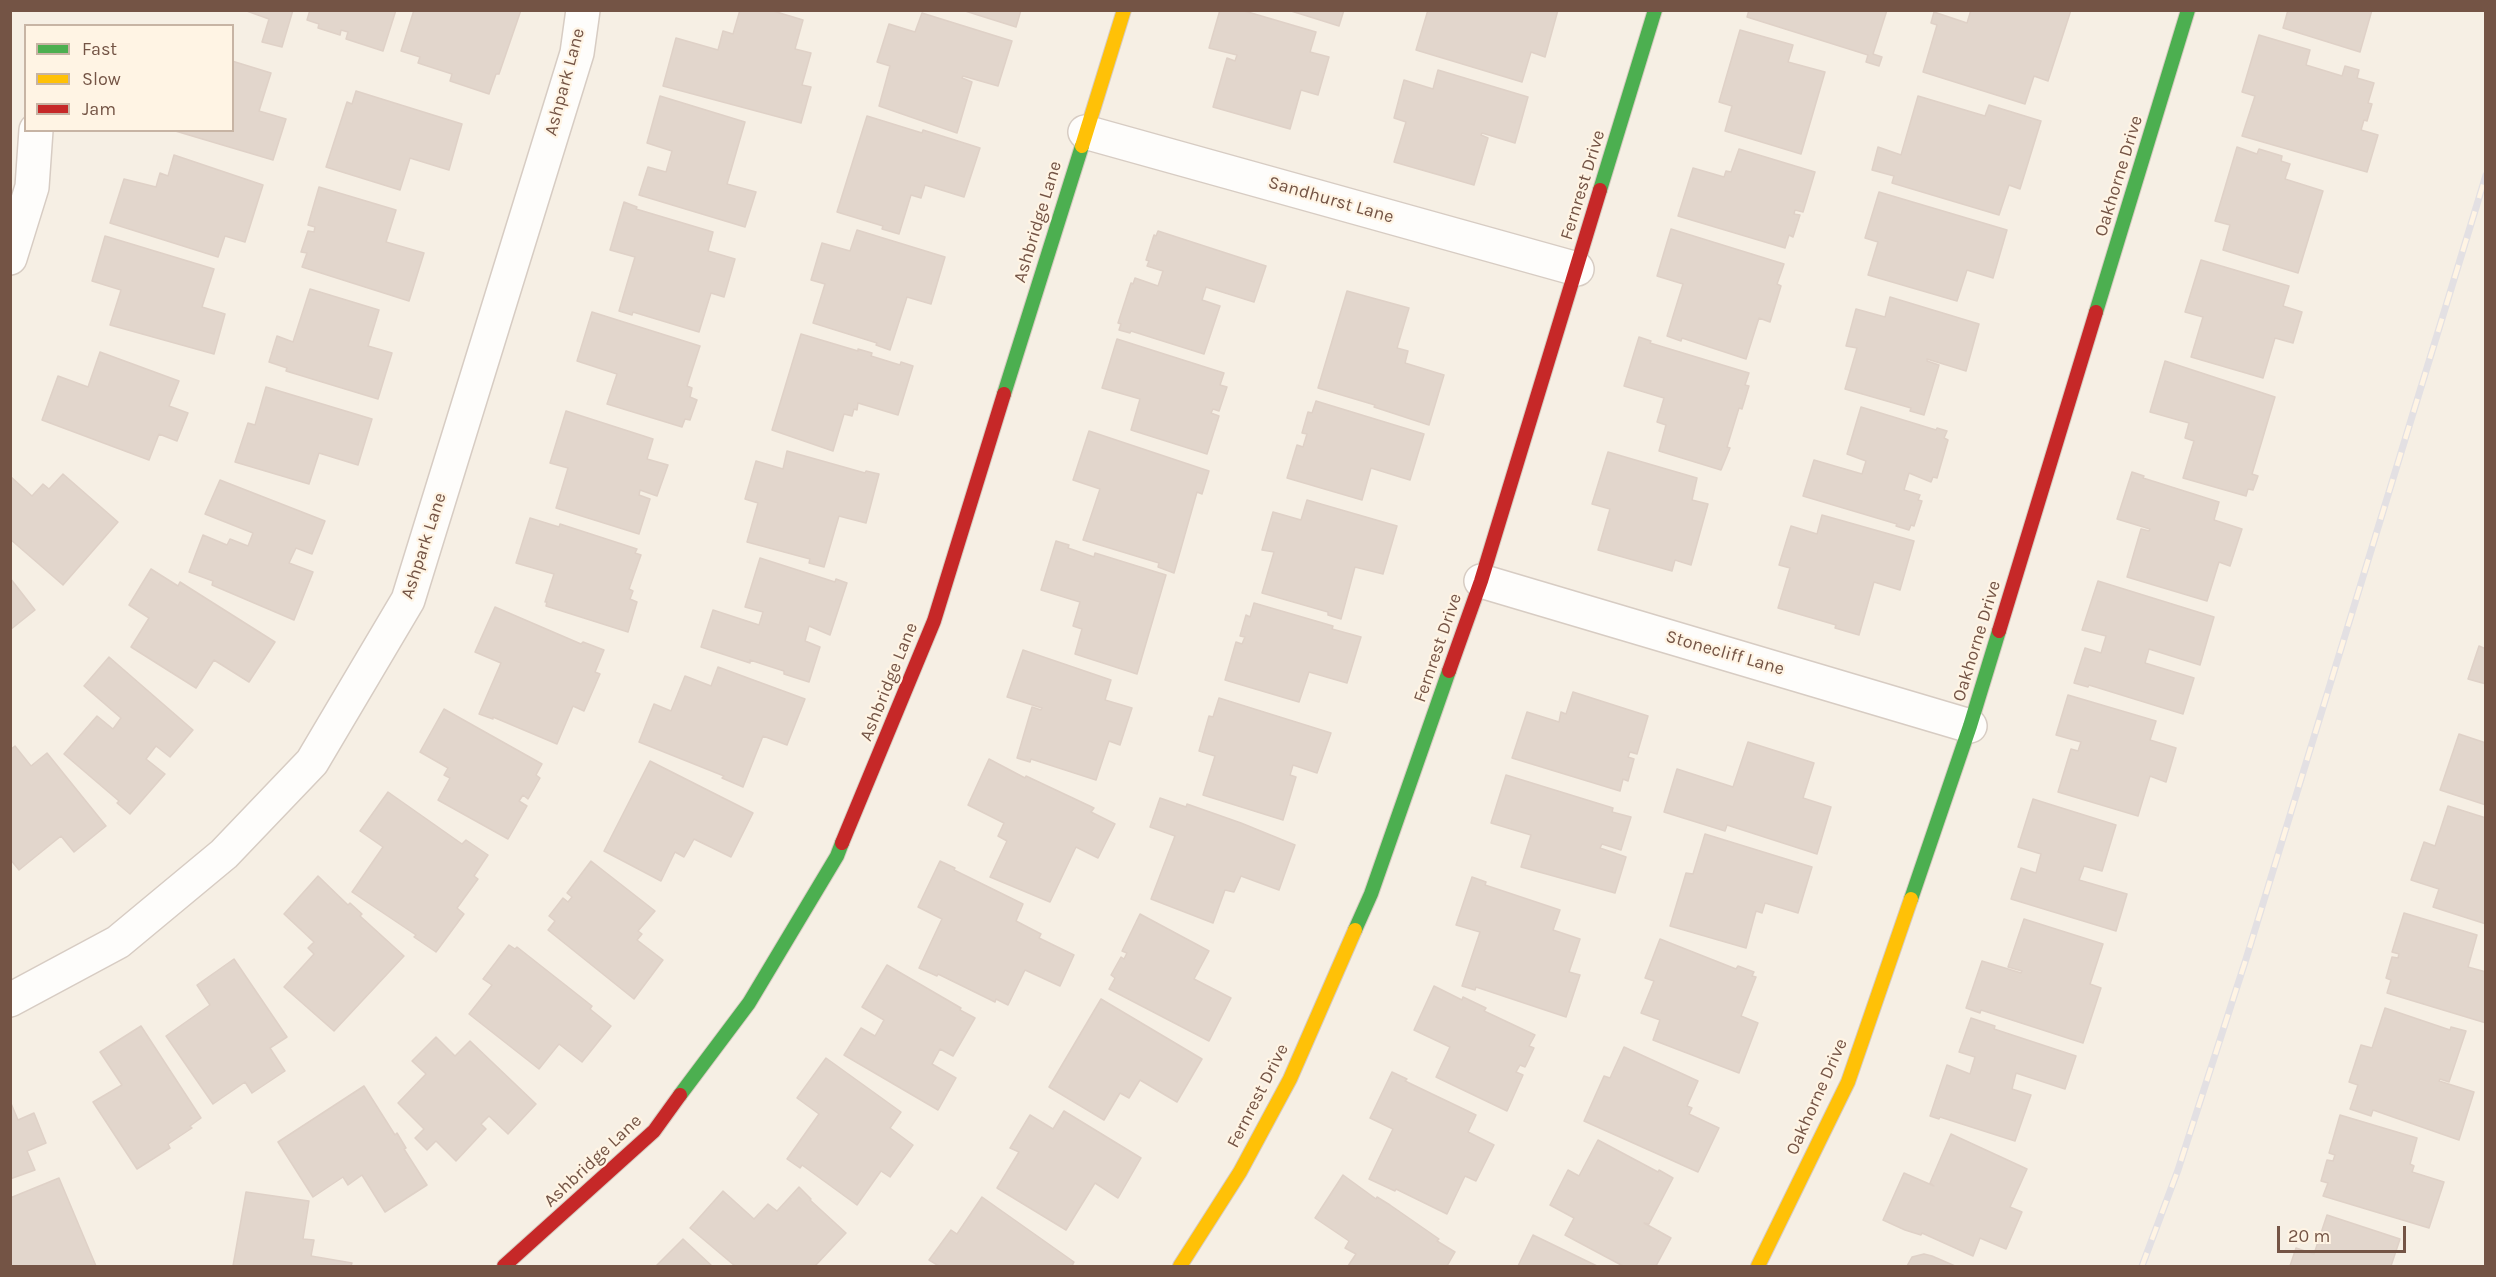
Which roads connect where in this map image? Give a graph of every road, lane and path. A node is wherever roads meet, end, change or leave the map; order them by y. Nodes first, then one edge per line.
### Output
1 (583, 10) edge
2 (1124, 10) edge
3 (1655, 10) edge
4 (2188, 10) edge
5 (36, 132) edge
6 (1085, 132) junction
7 (10, 258) edge
8 (1577, 269) junction
9 (1480, 581) junction
10 (1970, 726) junction
11 (10, 1000) edge
12 (504, 1266) edge
13 (1180, 1266) edge
14 (1758, 1266) edge

1 - 11 street, Ashpark Lane
2 - 6 street, Ashbridge Lane
3 - 8 street, Fernrest Drive
4 - 10 street, Oakhorne Drive
5 - 7 street
6 - 8 street, Sandhurst Lane
6 - 12 street, Ashbridge Lane
8 - 9 street, Fernrest Drive
9 - 10 street, Stonecliff Lane
9 - 13 street, Fernrest Drive
10 - 14 street, Oakhorne Drive

